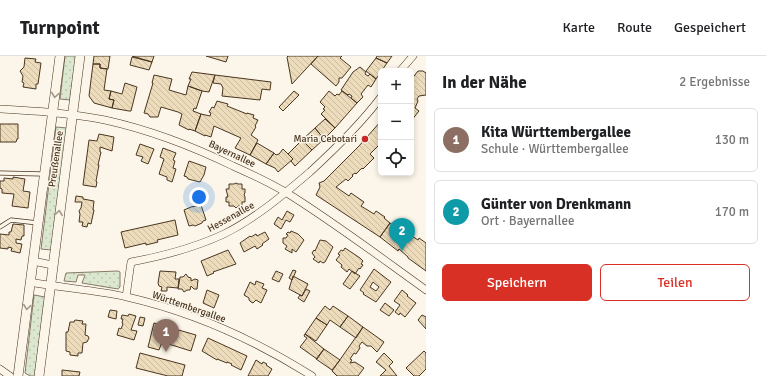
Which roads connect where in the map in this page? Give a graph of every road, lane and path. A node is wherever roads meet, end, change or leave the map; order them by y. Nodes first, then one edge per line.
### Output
1 (60, 56) edge
2 (80, 56) edge
3 (413, 56) edge
4 (403, 68) edge
5 (378, 100) edge
6 (0, 109) edge
7 (53, 112) junction
8 (73, 115) junction
9 (0, 173) edge
10 (44, 174) junction
11 (286, 193) junction
12 (38, 223) junction
13 (0, 227) edge
14 (33, 261) junction
15 (52, 265) junction
16 (30, 282) junction
17 (50, 286) junction
18 (426, 290) edge
19 (126, 297) junction
20 (0, 369) edge
21 (10, 376) edge
22 (18, 376) edge
23 (39, 376) edge
24 (312, 376) edge

1 -> 7 street, Preußenallee
2 - 8 street, Preußenallee
3 - 4 street
5 - 11 street, Hessenallee
6 - 7 street, Bayernallee
7 - 8 street, Bayernallee
7 - 10 street, Preußenallee
8 - 11 street, Bayernallee
15 -> 8 street, Preußenallee
9 - 10 lane
10 - 12 street, Preußenallee
11 - 18 street, Bayernallee
11 - 19 street, Hessenallee
12 - 13 lane
12 - 14 street, Preußenallee
14 - 15 street
14 - 16 street, Preußenallee
15 - 17 street, Preußenallee
16 - 17 street
16 -> 22 street, Preußenallee
17 - 19 street, Württembergallee
17 - 23 street, Preußenallee
19 - 24 street, Württembergallee
20 - 21 street

